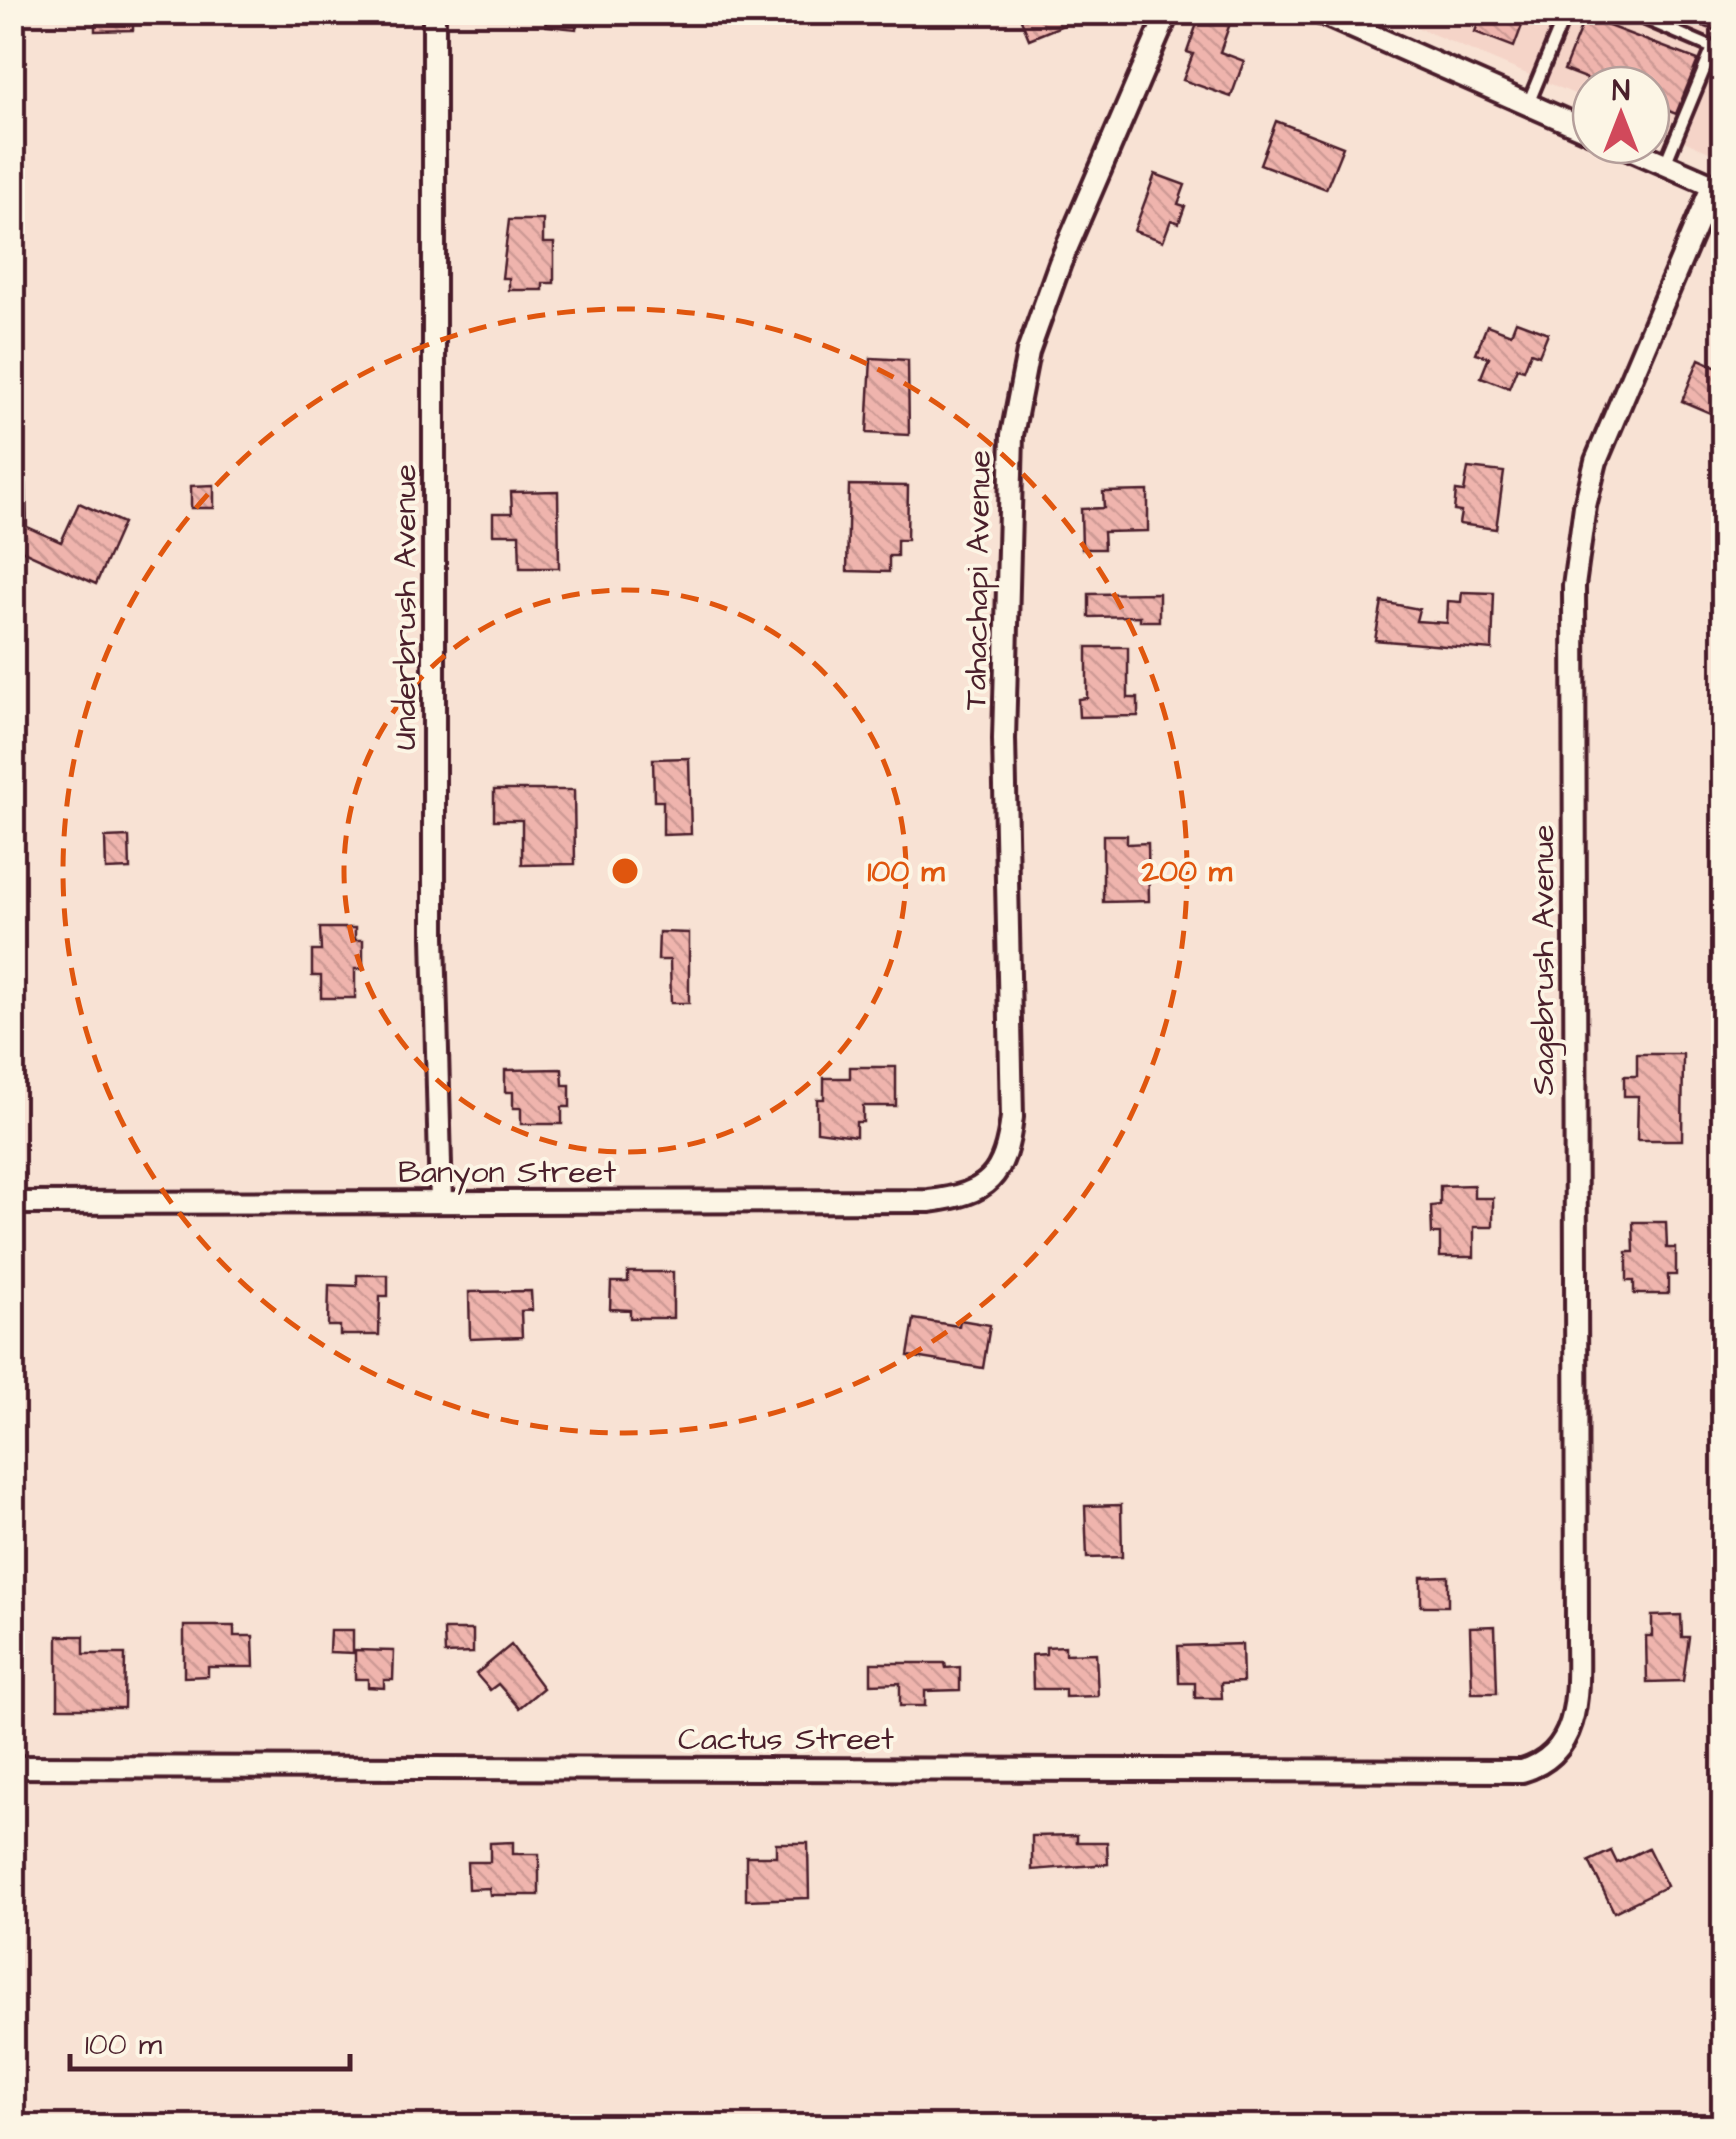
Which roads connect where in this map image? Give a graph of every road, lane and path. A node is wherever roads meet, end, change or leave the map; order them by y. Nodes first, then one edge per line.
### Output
1 (434, 12) edge
2 (1168, 12) edge
3 (1318, 12) edge
4 (1566, 12) edge
5 (1629, 12) edge
6 (1528, 104) junction
7 (1571, 123) edge
8 (1671, 150) edge
9 (1667, 165) edge
10 (1718, 187) edge
11 (994, 1176) joint
12 (440, 1202) junction
13 (12, 1204) edge
14 (1555, 1755) joint
15 (12, 1767) edge

1 - 12 street, Underbrush Avenue
2 - 11 street, Tahachapi Avenue
3 - 6 street
4 - 6 lane
5 - 8 lane
6 - 7 street
9 - 10 street
10 - 14 street, Sagebrush Avenue
11 - 12 street, Banyon Street
12 - 13 street, Banyon Street
14 - 15 street, Cactus Street

